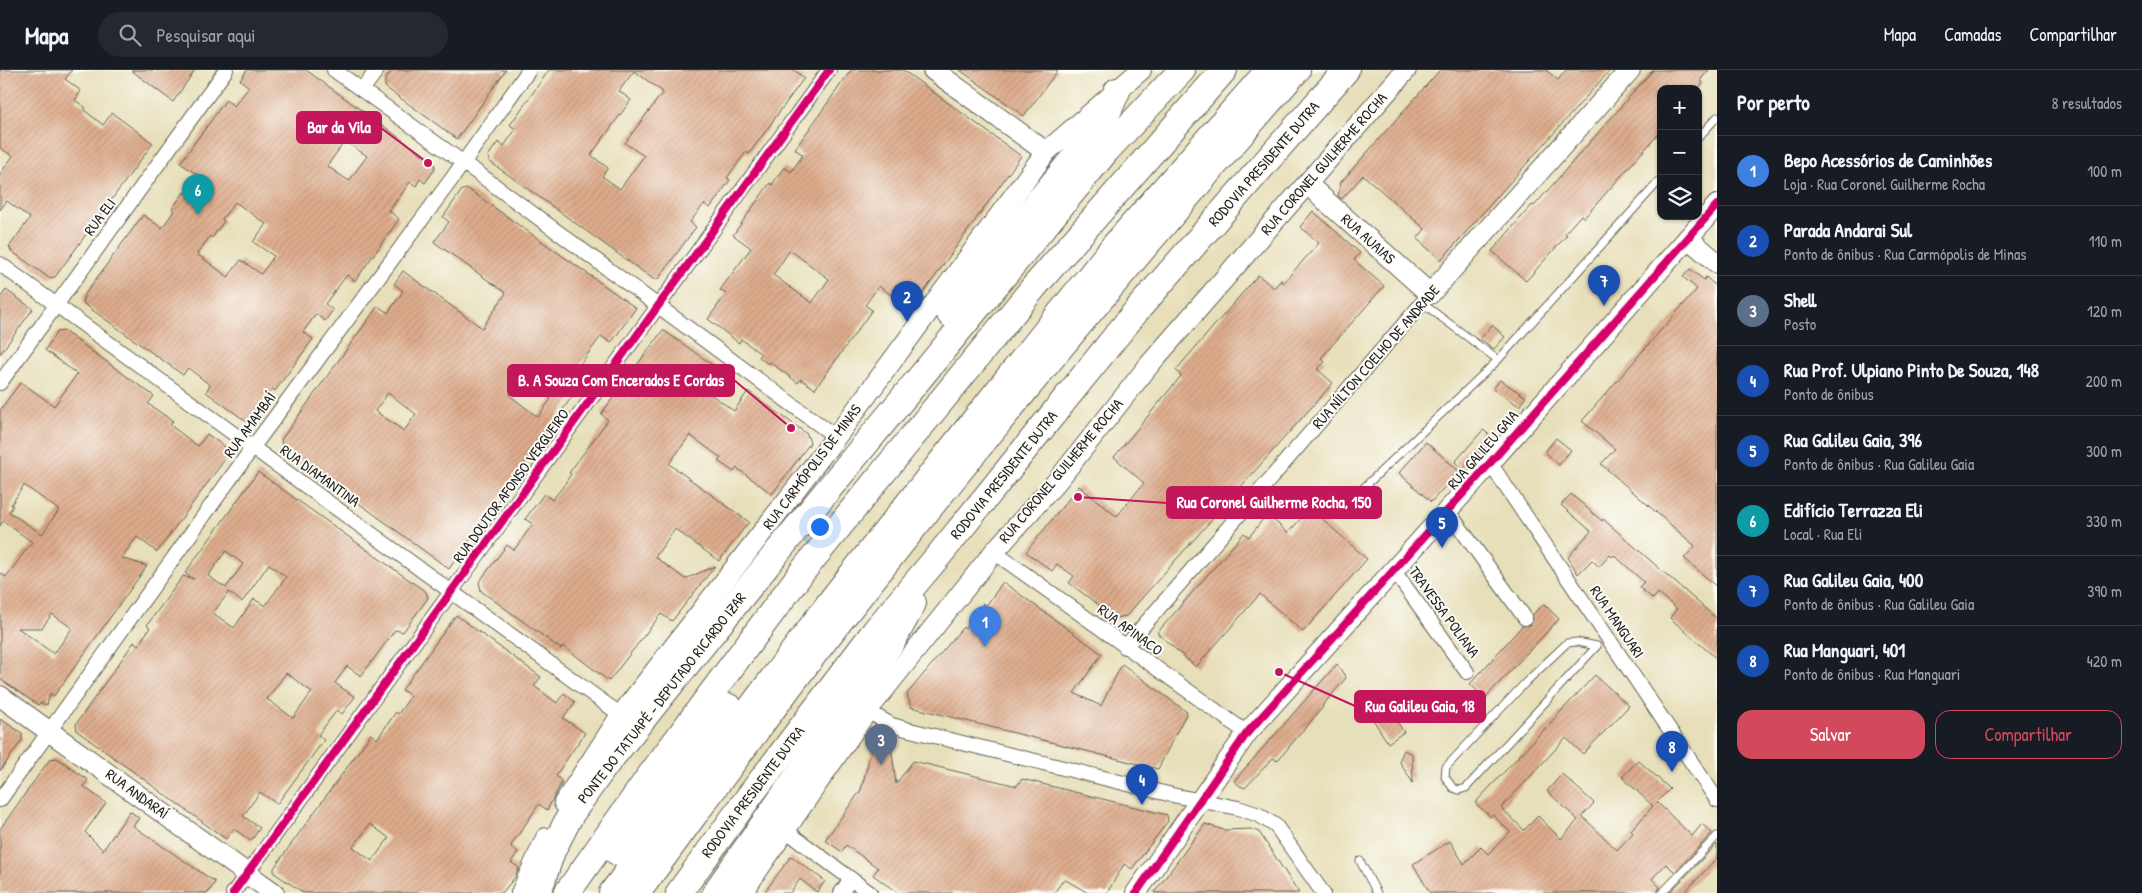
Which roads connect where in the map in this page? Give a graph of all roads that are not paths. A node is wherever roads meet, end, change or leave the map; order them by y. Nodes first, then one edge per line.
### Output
1 (226, 70) edge
2 (334, 70) edge
3 (376, 70) edge
4 (529, 70) edge
5 (829, 70) edge
6 (933, 70) edge
7 (1141, 70) edge
8 (1182, 70) edge
9 (1224, 70) edge
10 (1269, 70) edge
11 (1297, 70) edge
12 (1346, 70) edge
13 (1406, 70) edge
14 (1630, 70) edge
15 (362, 90) junction
16 (1117, 91) junction
17 (1717, 117) edge
18 (1702, 134) edge
19 (1046, 152) junction
20 (463, 162) junction
21 (1657, 183) edge
22 (1306, 184) junction
23 (1717, 205) edge
24 (1688, 238) junction
25 (1717, 263) edge
26 (0, 264) edge
27 (1426, 298) junction
28 (56, 305) junction
29 (656, 306) junction
30 (1498, 360) junction
31 (0, 383) edge
32 (969, 427) junction
33 (836, 437) junction
34 (254, 447) junction
35 (1490, 463) junction
36 (1358, 493) dead end
37 (1448, 511) junction
38 (808, 514) junction
39 (994, 552) junction
40 (940, 554) junction
41 (1394, 570) junction
42 (452, 591) junction
43 (1525, 618) dead end
44 (1602, 641) junction
45 (1125, 646) junction
46 (1467, 672) dead end
47 (0, 696) edge
48 (867, 711) junction
49 (621, 715) junction
50 (50, 731) junction
51 (1247, 733) junction
52 (0, 800) edge
53 (1201, 800) junction
54 (1717, 800) edge
55 (785, 830) junction
56 (1717, 836) edge
57 (1360, 862) dead end
58 (247, 874) junction
59 (851, 879) junction
60 (233, 893) edge
61 (274, 893) edge
62 (521, 893) edge
63 (538, 893) edge
64 (567, 893) edge
65 (585, 893) edge
66 (612, 893) edge
67 (637, 893) edge
68 (680, 893) edge
69 (715, 893) edge
70 (742, 893) edge
71 (841, 893) edge
72 (870, 893) edge
73 (1136, 893) edge
74 (1323, 893) edge
75 (1377, 893) edge
76 (1662, 893) edge

1 - 28 street, RUA ELI
2 - 15 street
3 - 15 street
4 - 20 street, RUA AMAMBAÍ
5 - 29 street, RUA DOUTOR AFONSO VERGUEIRO
6 - 19 main road
7 - 16 main road, RUA CARMÓPOLIS DE MINAS
8 - 38 highway
9 - 64 highway
10 - 32 highway
11 - 67 highway
12 - 40 highway, RODOVIA PRESIDENTE DUTRA
13 - 22 main road, RUA CORONEL GUILHERME ROCHA
14 - 27 main road, RUA NÍLTON COELHO DE ANDRADE
15 - 20 street
16 - 19 main road, RUA CARMÓPOLIS DE MINAS
16 - 38 highway
17 - 18 lane
19 - 33 main road, RUA CARMÓPOLIS DE MINAS
20 - 29 street
20 - 34 street, RUA AMAMBAÍ
21 - 30 lane
22 - 27 main road, RUA AUAIAS
22 - 39 main road, RUA CORONEL GUILHERME ROCHA
23 - 24 main road, RUA GALILEU GAIA
24 - 25 main road
24 - 35 main road, RUA GALILEU GAIA
26 - 28 street, RUA DIAMANTINA
27 - 30 lane
27 - 45 street, RUA NÍLTON COELHO DE ANDRADE
28 - 31 street, RUA ELI
28 - 34 street, RUA DIAMANTINA
29 - 33 street
29 - 42 street, RUA DOUTOR AFONSO VERGUEIRO
30 - 36 lane
32 - 65 highway
32 - 66 highway
33 - 49 main road, RUA CARMÓPOLIS DE MINAS
34 - 42 street, RUA DIAMANTINA
34 - 50 street, RUA AMAMBAÍ
35 - 37 main road, RUA GALILEU GAIA
35 - 44 street, RUA MANGUARI
37 - 41 main road, RUA GALILEU GAIA
37 - 43 street
38 - 63 highway, PONTE DO TATUAPÉ - DEPUTADO RICARDO IZAR
39 - 45 street, RUA APINACO
39 - 48 main road, RUA CORONEL GUILHERME ROCHA
40 - 68 highway, RODOVIA PRESIDENTE DUTRA
40 - 69 highway
41 - 46 street, TRAVESSA POLIANA
41 - 51 main road, RUA GALILEU GAIA
42 - 49 street, RUA DIAMANTINA
42 - 58 street, RUA DOUTOR AFONSO VERGUEIRO
44 - 44 lane
44 - 54 street, RUA MANGUARI
45 - 51 street, RUA APINACO
47 - 50 main road, RUA ANDARAÍ
48 - 53 street
48 - 55 main road, RUA CORONEL GUILHERME ROCHA
49 - 62 main road, RUA CARMÓPOLIS DE MINAS
50 - 52 street, RUA AMAMBAÍ
50 - 58 main road, RUA ANDARAÍ
51 - 53 main road, RUA GALILEU GAIA
53 - 73 main road, RUA GALILEU GAIA
53 - 74 street
55 - 59 street
55 - 70 main road, RUA CORONEL GUILHERME ROCHA
56 - 76 lane
57 - 75 lane
58 - 60 street, RUA DOUTOR AFONSO VERGUEIRO
58 - 61 main road, RUA ANDARAÍ
59 - 71 street
59 - 72 street

